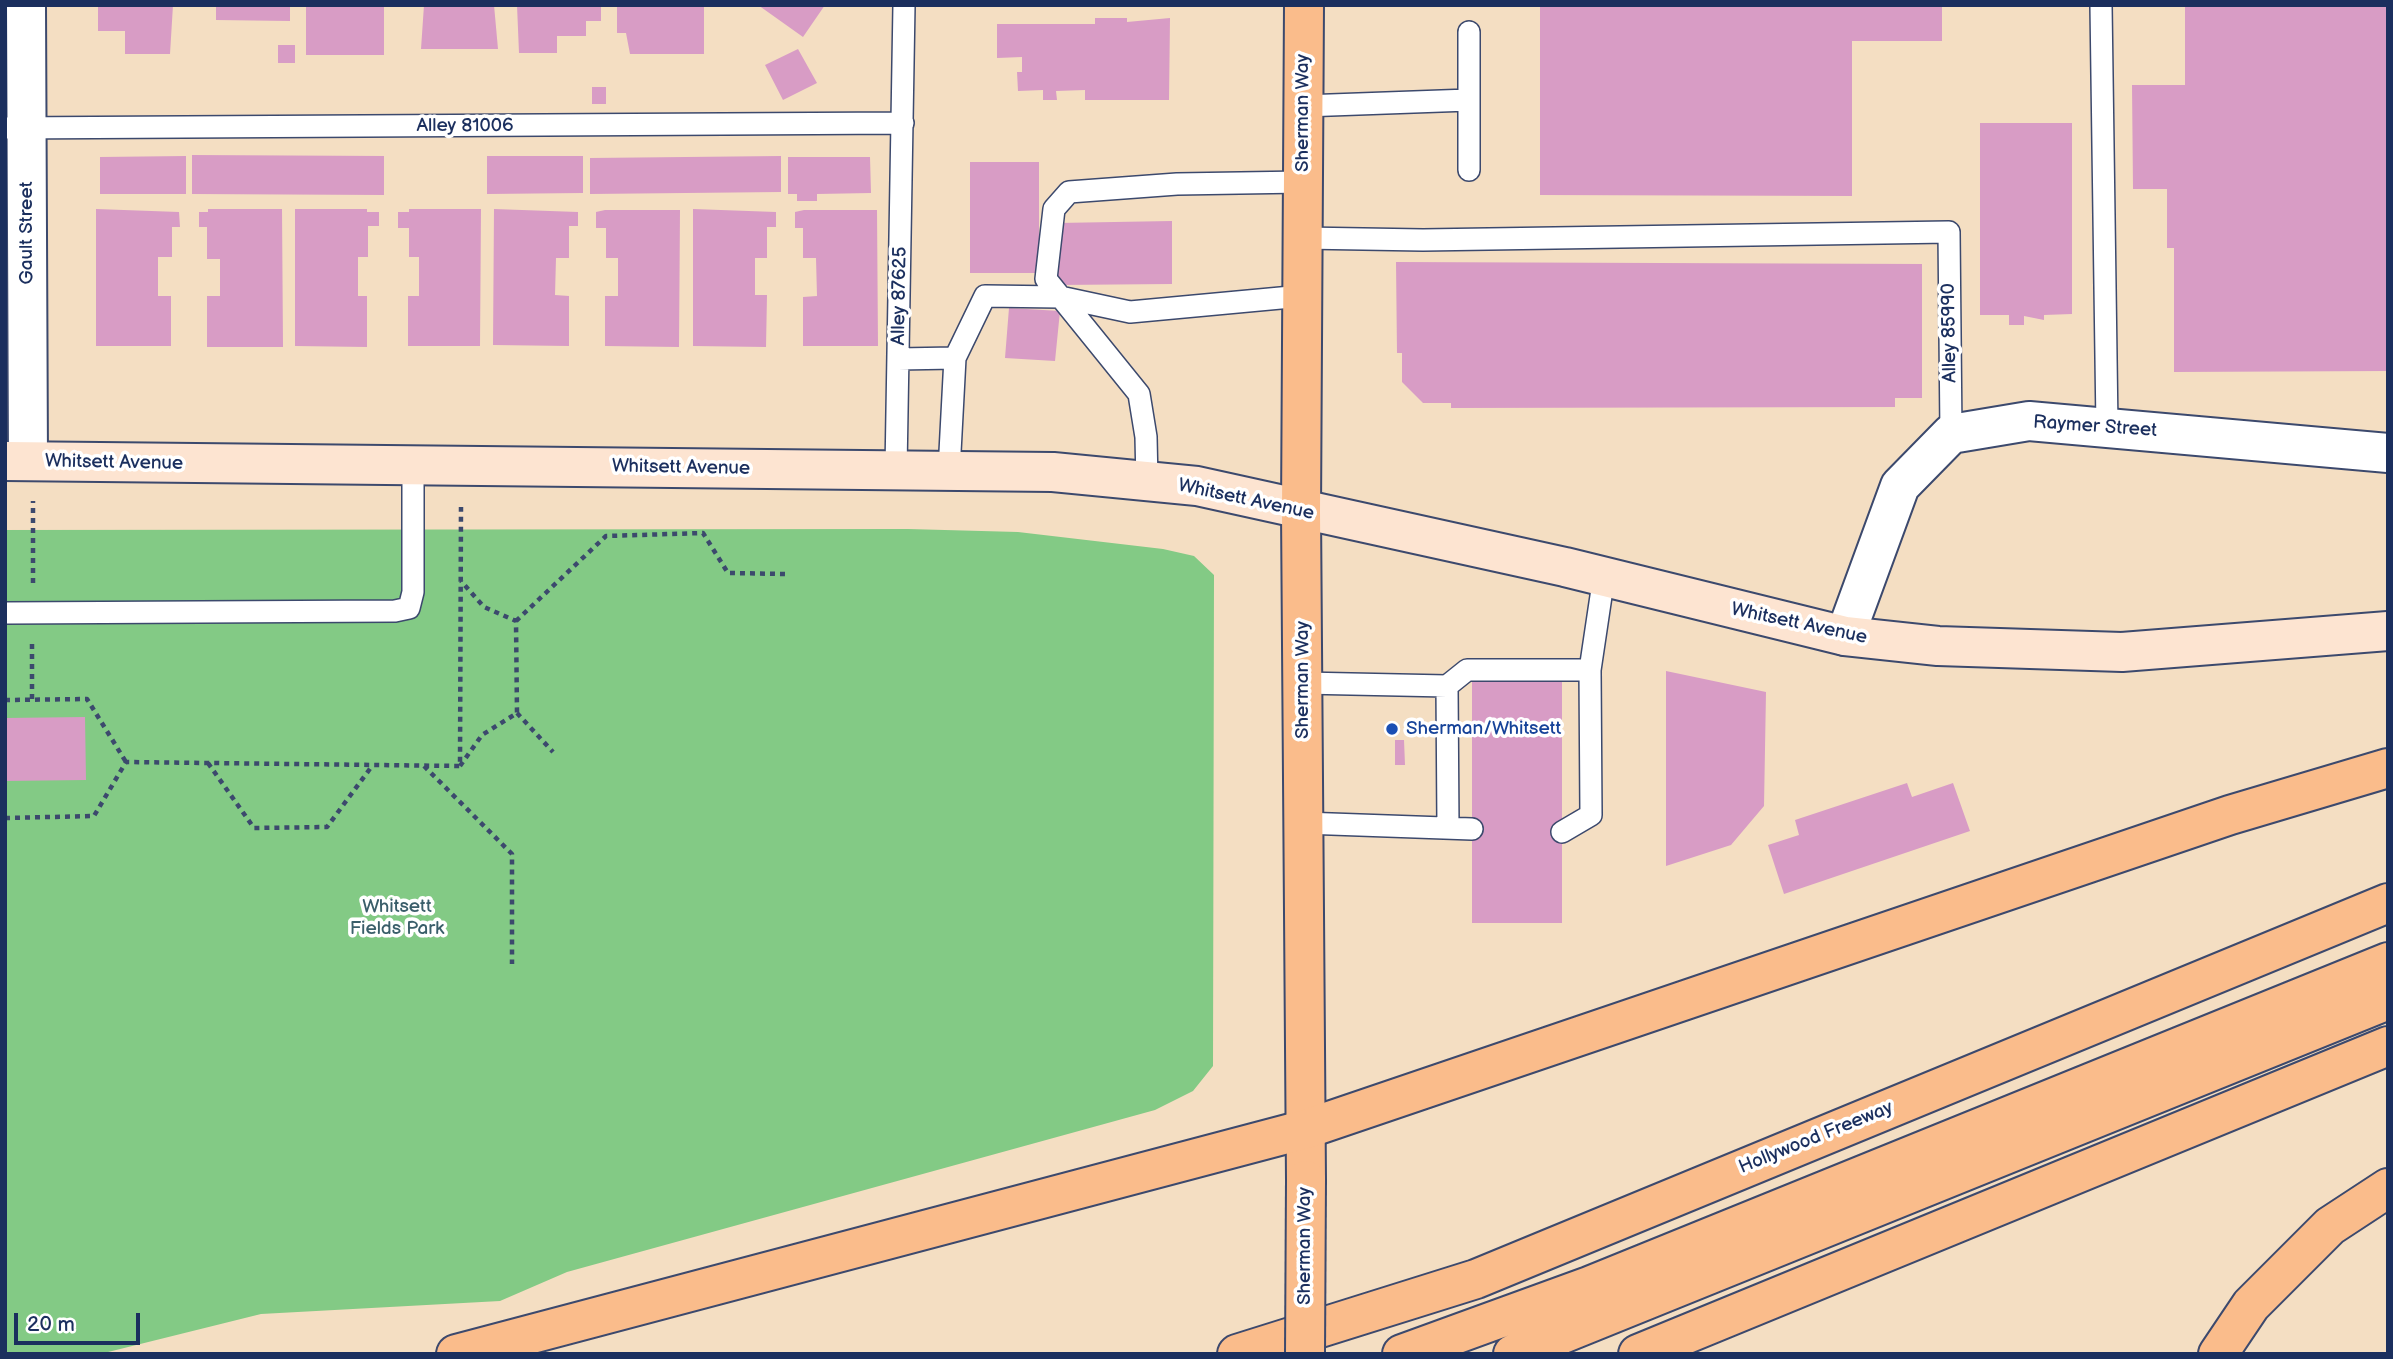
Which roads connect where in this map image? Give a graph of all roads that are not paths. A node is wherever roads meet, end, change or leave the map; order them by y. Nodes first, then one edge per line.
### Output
1 (26, 5) edge
2 (904, 5) edge
3 (1304, 5) edge
4 (2101, 5) edge
5 (1469, 32) dead end
6 (1469, 100) junction
7 (1303, 106) junction
8 (903, 123) junction
9 (16, 128) edge
10 (1469, 170) dead end
11 (1303, 182) junction
12 (1303, 238) junction
13 (1302, 296) junction
14 (1060, 297) junction
15 (955, 358) junction
16 (898, 359) junction
17 (2107, 427) junction
18 (1951, 434) junction
19 (2388, 453) edge
20 (17, 461) edge
21 (413, 465) junction
22 (896, 470) junction
23 (949, 471) junction
24 (1147, 482) junction
25 (1301, 511) junction
26 (1604, 576) junction
27 (5, 613) edge
28 (2388, 631) edge
29 (1845, 636) junction
30 (1590, 670) junction
31 (1303, 682) junction
32 (1447, 686) junction
33 (2388, 768) edge
34 (1303, 823) junction
35 (1448, 828) junction
36 (1472, 829) dead end
37 (1562, 832) dead end
38 (2388, 902) edge
39 (2388, 962) edge
40 (2388, 1000) edge
41 (2388, 1046) edge
42 (1306, 1129) junction
43 (2388, 1188) edge
44 (1839, 1273) junction
45 (456, 1354) edge
46 (1237, 1354) edge
47 (1305, 1354) edge
48 (1402, 1354) edge
49 (1513, 1354) edge
50 (1638, 1354) edge
51 (1698, 1354) edge
52 (2218, 1354) edge

1 - 9 street, Gault Street
2 - 8 lane, Alley 87625
3 - 7 main road, Sherman Way
4 - 17 lane
5 - 6 lane
6 - 7 lane
6 - 10 lane
7 - 11 main road, Sherman Way
8 - 9 lane, Alley 81006
8 - 16 lane, Alley 87625
9 - 20 street, Gault Street
11 - 12 main road, Sherman Way
11 - 14 lane
12 - 13 main road, Sherman Way
12 - 18 lane, Alley 85990
13 - 14 lane
13 - 25 main road, Sherman Way
14 - 15 lane
14 - 24 lane
15 - 16 lane
15 - 23 lane
16 - 22 lane, Alley 87625
17 - 18 street, Raymer Street
17 - 19 street, Raymer Street
18 - 29 street
20 - 21 main road, Whitsett Avenue
21 - 22 main road, Whitsett Avenue
21 - 27 lane
22 - 23 main road, Whitsett Avenue
23 - 24 main road, Whitsett Avenue
24 - 25 main road, Whitsett Avenue
25 - 26 main road, Whitsett Avenue
25 - 31 main road, Sherman Way
26 - 29 main road, Whitsett Avenue
26 - 30 lane
28 - 29 main road, Whitsett Avenue
30 - 32 lane
30 - 37 lane
31 - 32 lane
31 - 34 main road, Sherman Way
32 - 35 lane
33 - 42 main road
34 - 35 lane
34 - 42 main road, Sherman Way
35 - 36 lane
38 - 46 main road, Hollywood Freeway
39 - 48 main road
40 - 49 main road
41 - 44 main road
42 - 45 main road
42 - 47 main road, Sherman Way, bridge
43 - 52 main road
44 - 50 main road
44 - 51 main road

